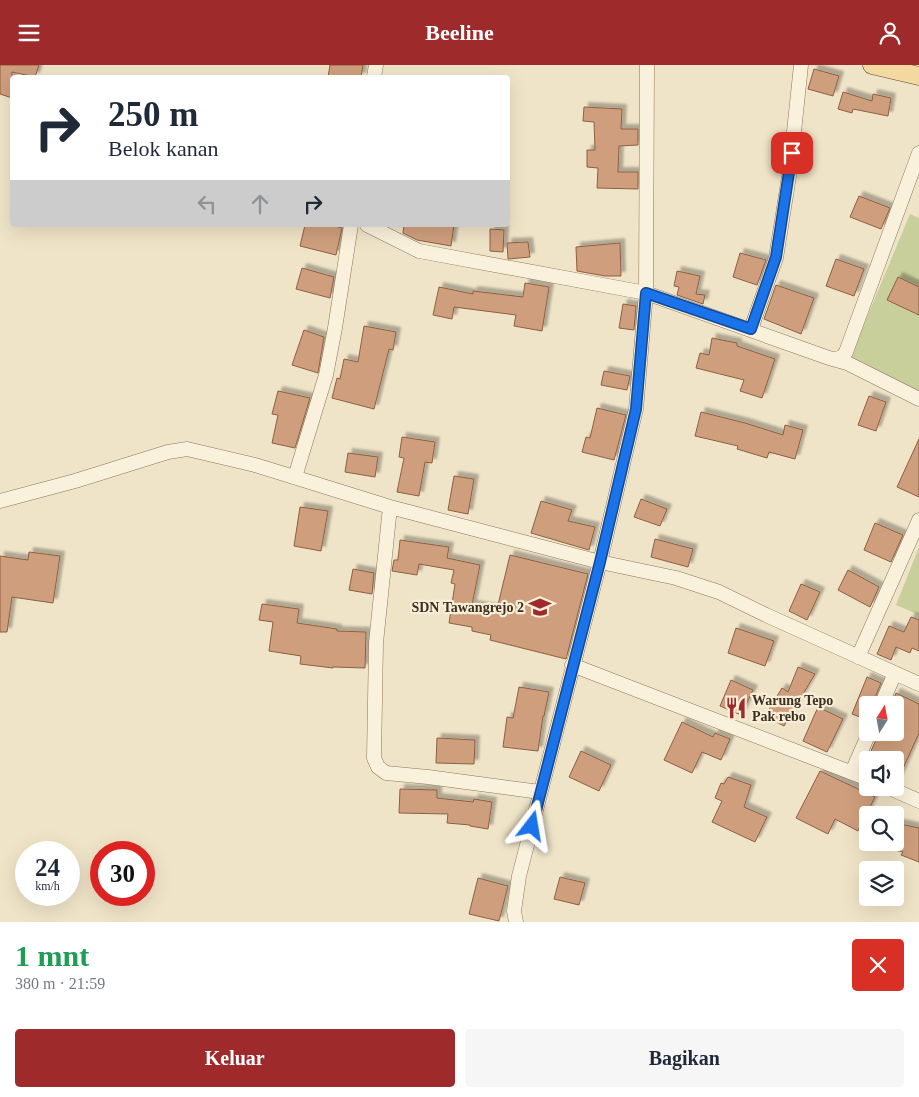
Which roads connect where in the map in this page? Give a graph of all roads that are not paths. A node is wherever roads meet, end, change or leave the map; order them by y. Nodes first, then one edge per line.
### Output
1 (647, 65) edge
2 (801, 65) edge
3 (872, 65) edge
4 (919, 76) edge
5 (919, 153) edge
6 (351, 227) edge
7 (371, 227) edge
8 (646, 293) junction
9 (751, 329) junction
10 (836, 359) junction
11 (919, 399) edge
12 (295, 477) junction
13 (0, 501) edge
14 (390, 507) junction
15 (919, 519) edge
16 (600, 562) junction
17 (858, 657) junction
18 (572, 665) junction
19 (895, 673) junction
20 (919, 684) edge
21 (885, 696) edge
22 (866, 741) edge
23 (852, 772) junction
24 (859, 775) edge
25 (540, 792) junction
26 (904, 794) edge
27 (919, 801) edge
28 (513, 918) edge

1 - 8 street
2 - 9 street
3 - 4 main road
5 - 10 street
6 - 12 street
7 - 8 street
8 - 9 street
8 - 16 street
9 - 10 street
10 - 11 street
12 - 13 street
12 - 14 street
14 - 16 street
14 - 25 street
15 - 17 street
16 - 17 street
16 - 18 street
17 - 19 street
18 - 23 street
18 - 25 street
19 - 20 street
19 - 21 street
22 - 23 street
23 - 24 street
25 - 28 street
26 - 27 street

